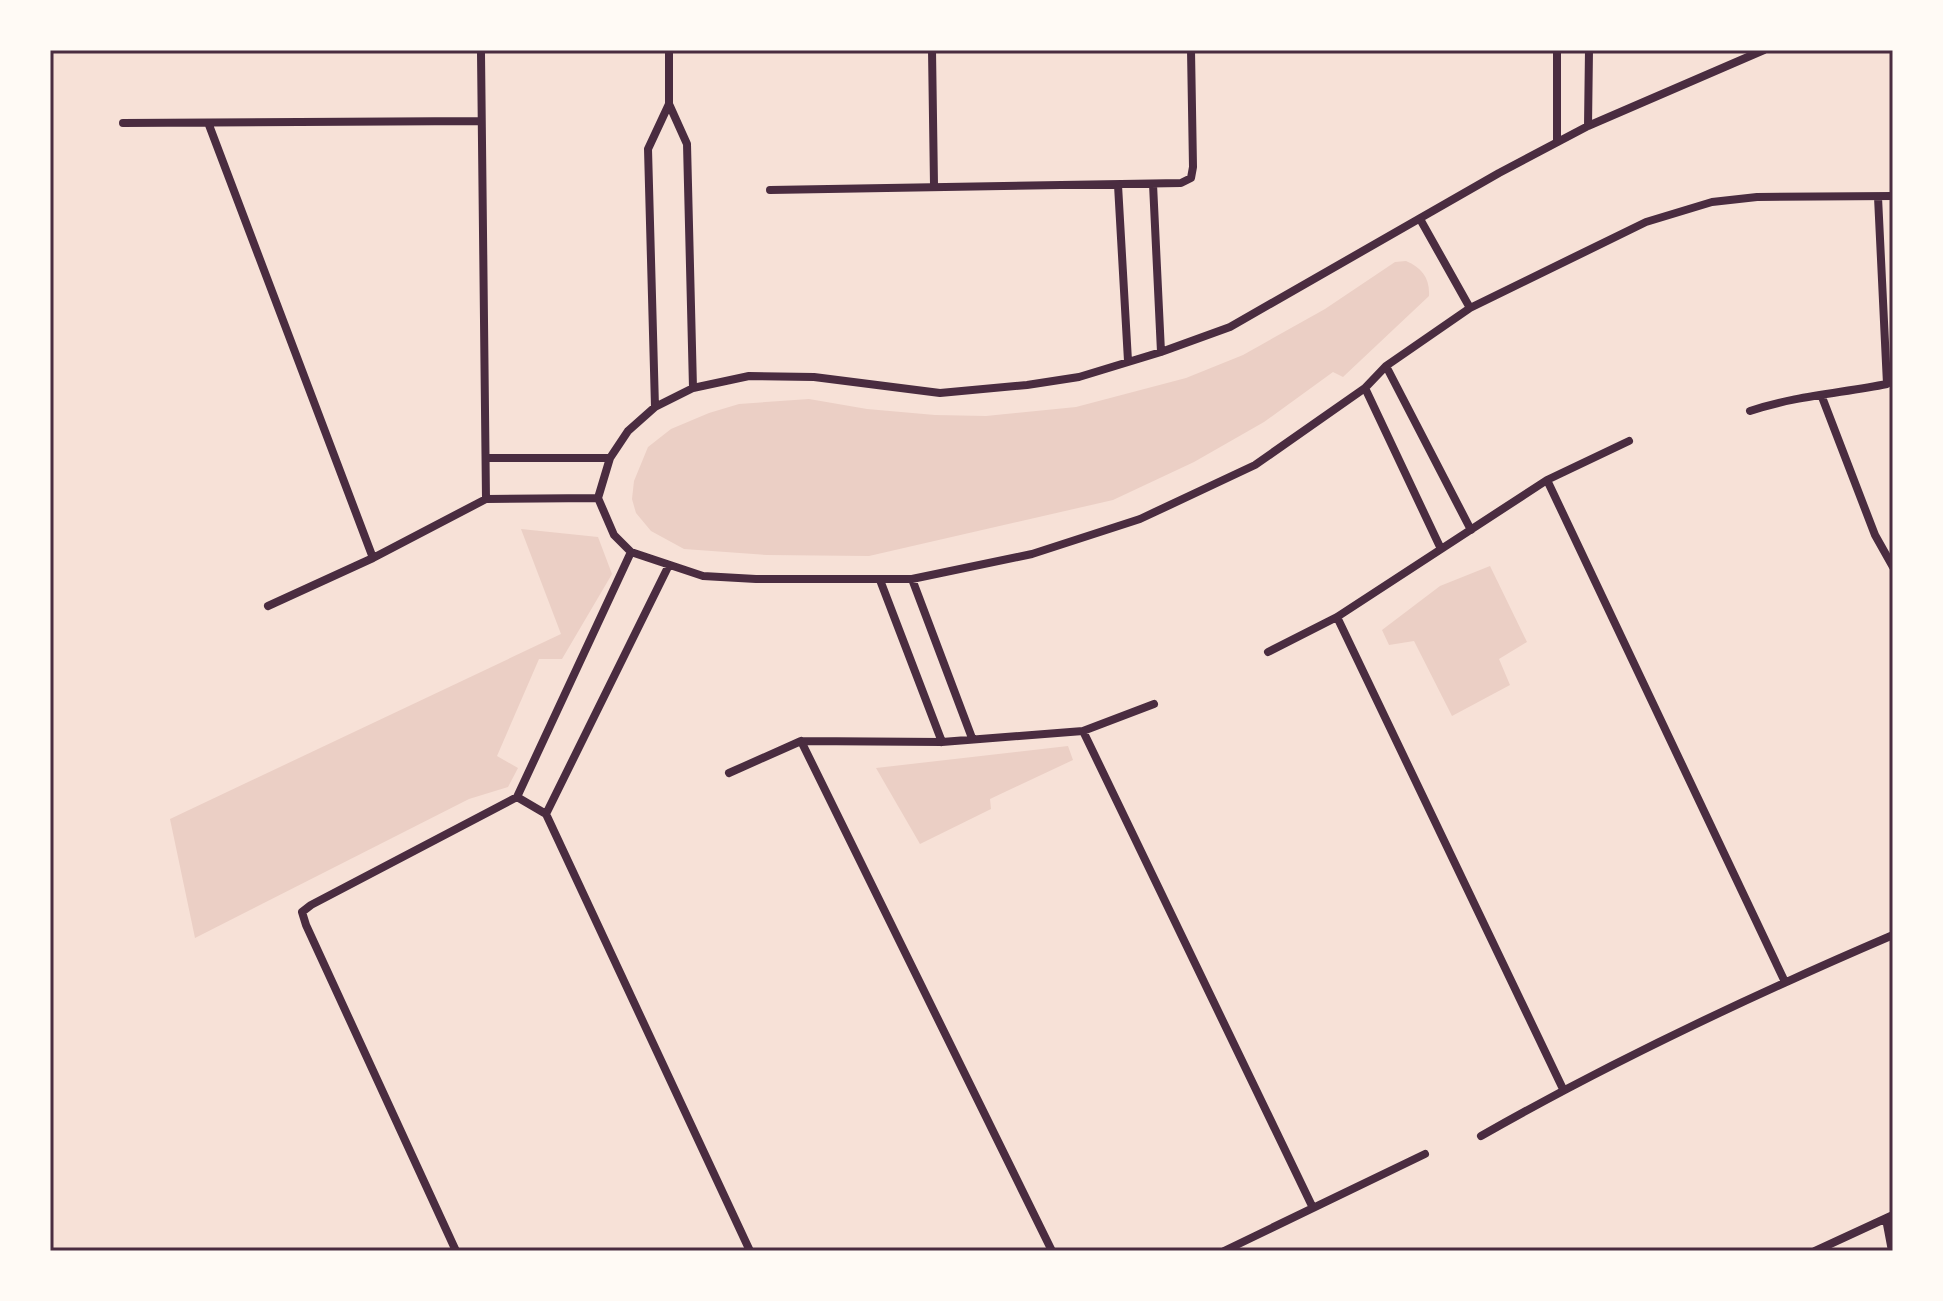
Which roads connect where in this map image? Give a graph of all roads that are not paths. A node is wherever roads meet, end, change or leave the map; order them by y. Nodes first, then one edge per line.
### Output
1 (669, 50) edge
2 (932, 50) edge
3 (1191, 50) edge
4 (1557, 50) edge
5 (1589, 50) edge
6 (1764, 50) edge
7 (481, 53) dead end
8 (669, 104) junction
9 (480, 121) junction
10 (123, 123) dead end
11 (209, 125) junction
12 (1588, 126) junction
13 (1557, 142) junction
14 (1153, 184) junction
15 (934, 185) junction
16 (1118, 185) junction
17 (770, 190) dead end
18 (1893, 196) edge
19 (1878, 197) junction
20 (1420, 219) junction
21 (1470, 308) junction
22 (1161, 352) junction
23 (1128, 361) junction
24 (1386, 366) junction
25 (693, 388) junction
26 (1365, 388) junction
27 (1822, 397) junction
28 (655, 407) junction
29 (1750, 411) dead end
30 (1629, 441) dead end
31 (486, 458) junction
32 (610, 458) junction
33 (1547, 480) junction
34 (598, 498) junction
35 (486, 499) junction
36 (1471, 530) junction
37 (1441, 549) junction
38 (631, 552) junction
39 (373, 558) junction
40 (669, 565) junction
41 (1893, 567) edge
42 (912, 579) junction
43 (880, 580) junction
44 (268, 606) dead end
45 (1337, 617) junction
46 (1268, 652) dead end
47 (1154, 704) dead end
48 (1083, 731) junction
49 (972, 738) junction
50 (801, 741) junction
51 (942, 742) junction
52 (729, 773) dead end
53 (517, 797) junction
54 (546, 814) junction
55 (1893, 935) edge
56 (1785, 982) junction
57 (1563, 1089) junction
58 (1481, 1136) dead end
59 (1425, 1154) dead end
60 (1313, 1208) junction
61 (1890, 1217) edge
62 (456, 1251) edge
63 (750, 1251) edge
64 (1052, 1251) edge
65 (1224, 1251) edge
66 (1815, 1251) edge
67 (1892, 1251) edge

1 - 8 street
2 - 15 street
3 - 14 street
4 - 13 street
5 - 12 street
6 - 12 street
7 - 9 street
8 - 25 street
8 - 28 street
9 - 11 street
9 - 31 street
10 - 11 street
11 - 39 street
12 - 13 street
13 - 20 street
14 - 16 street
14 - 22 street
15 - 16 street
15 - 17 street
16 - 23 street
18 - 19 street
19 - 21 street
19 - 27 street
20 - 21 street
20 - 22 street
21 - 24 street
22 - 23 street
23 - 25 street
24 - 26 street
24 - 36 street
25 - 28 street
26 - 37 street
26 - 42 street
27 - 29 street
27 - 41 street
28 - 32 street
30 - 33 street
31 - 32 street
31 - 35 street
32 - 34 street
33 - 36 street
33 - 56 street
34 - 35 street
34 - 38 street
35 - 39 street
36 - 37 street
37 - 45 street
38 - 40 street
38 - 53 street
39 - 44 street
40 - 43 street
40 - 54 street
42 - 43 street
42 - 49 street
43 - 51 street
45 - 46 street
45 - 57 street
47 - 48 street
48 - 49 street
48 - 60 street
49 - 51 street
50 - 51 street
50 - 52 street
50 - 64 street
53 - 54 street
53 - 62 street
54 - 63 street
55 - 56 street
56 - 57 street
57 - 58 street
59 - 60 street
60 - 65 street
61 - 66 street
61 - 67 street

